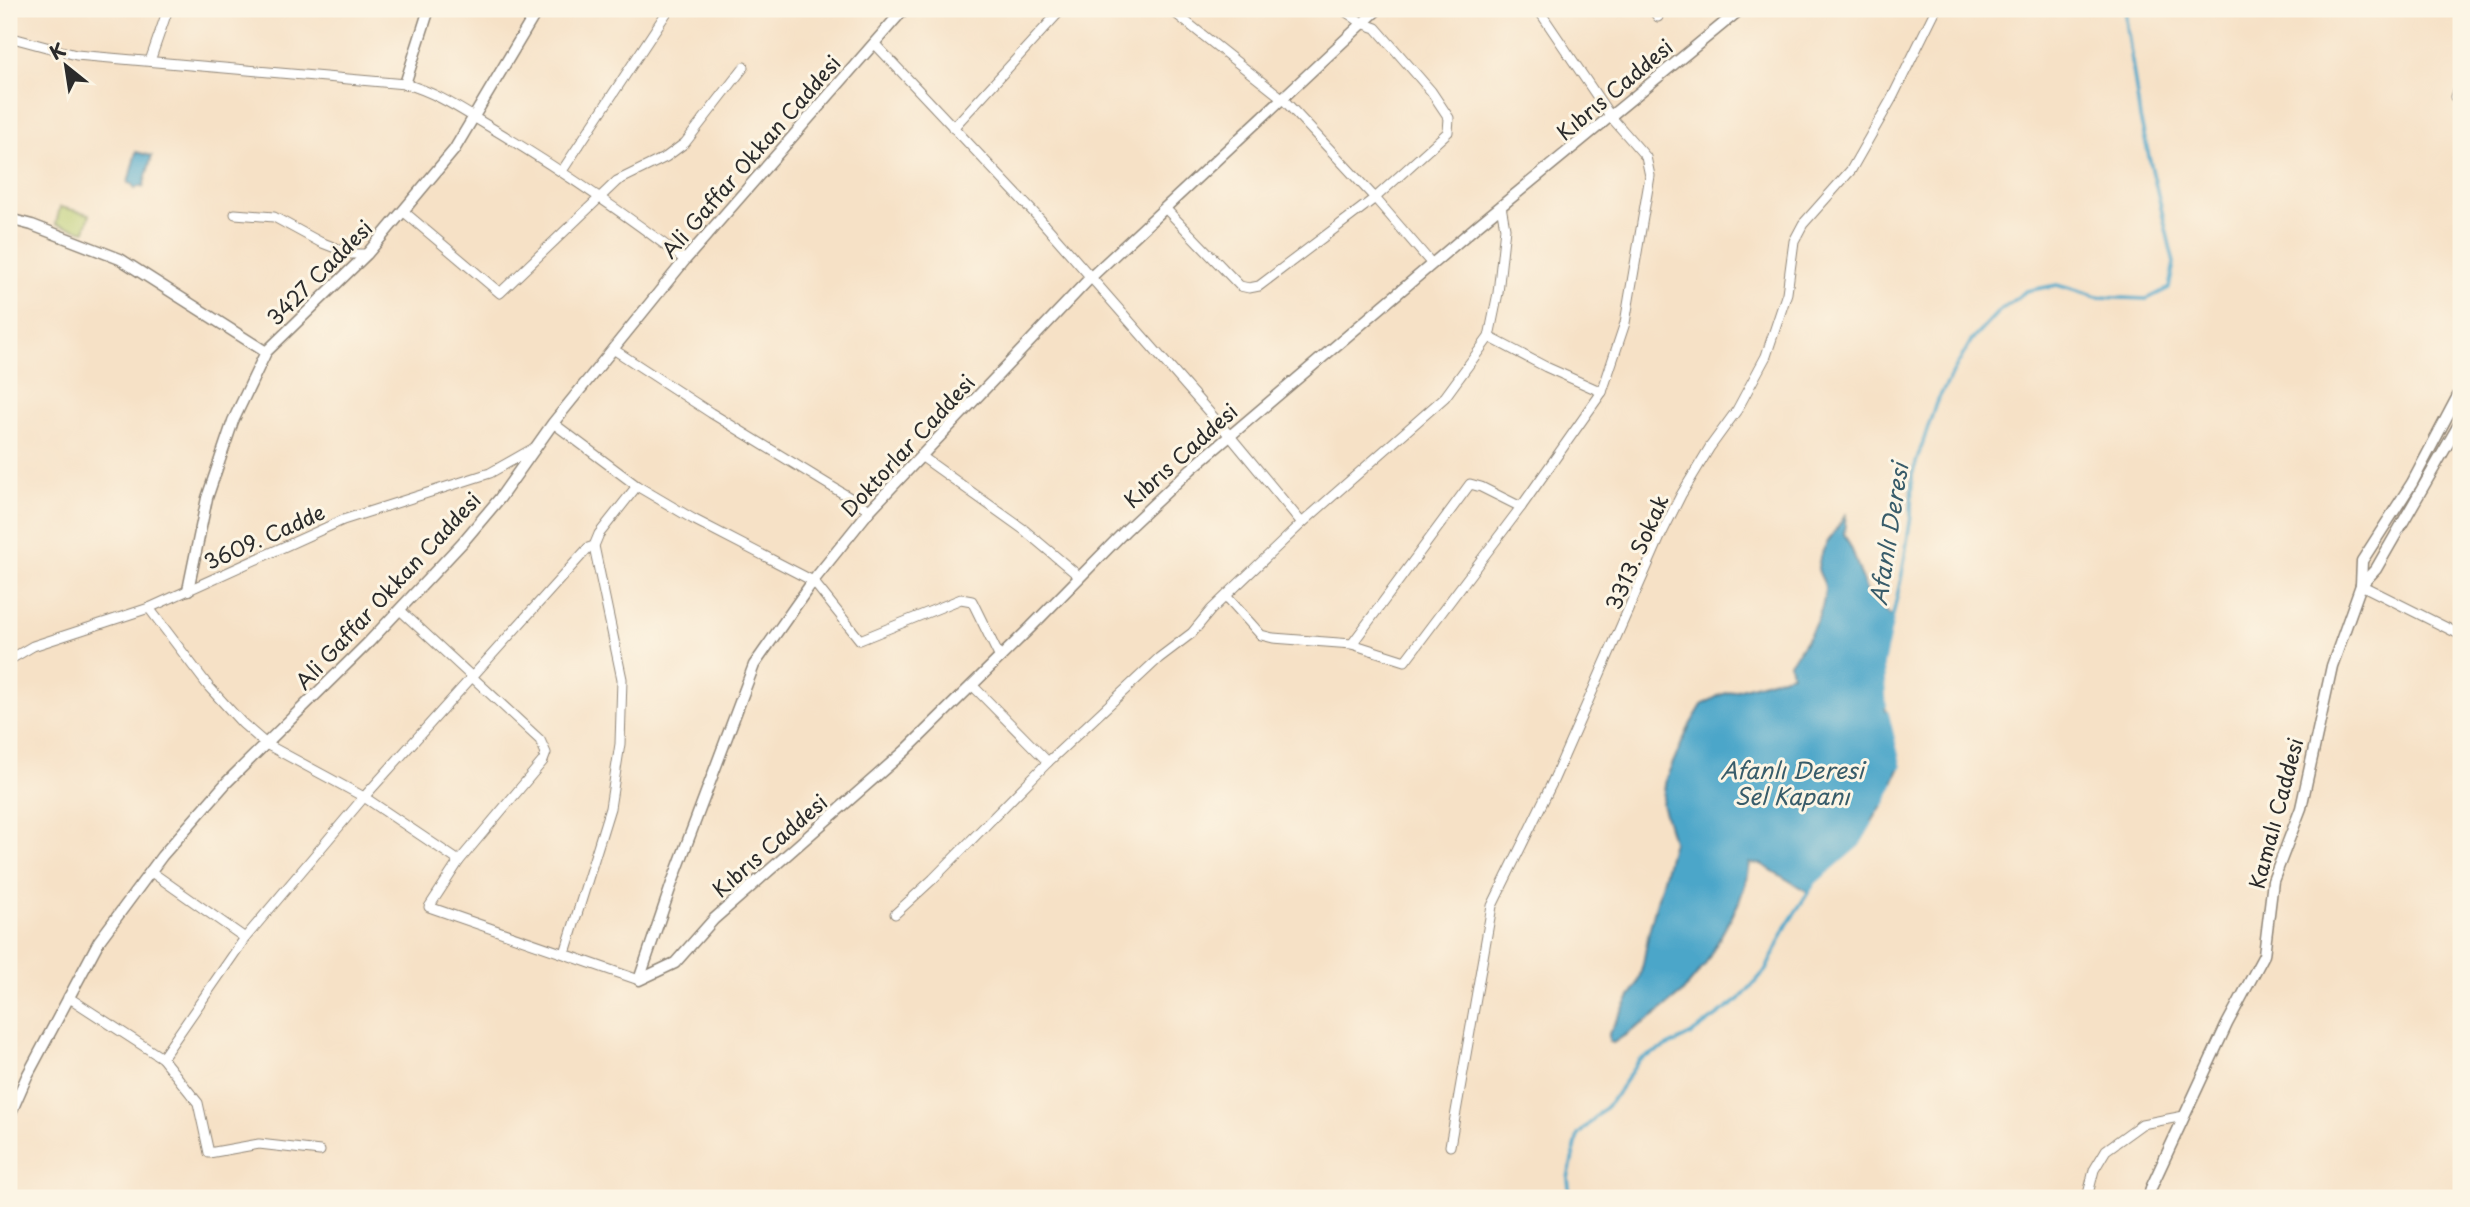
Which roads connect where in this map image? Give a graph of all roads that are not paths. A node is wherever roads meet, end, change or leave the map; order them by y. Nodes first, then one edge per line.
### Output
1 (168, 9) edge
2 (429, 9) edge
3 (538, 9) edge
4 (668, 9) edge
5 (904, 9) edge
6 (1062, 9) edge
7 (1171, 9) edge
8 (1342, 9) edge
9 (1378, 9) edge
10 (1538, 9) edge
11 (1741, 9) edge
12 (1936, 9) edge
13 (1362, 23) junction
14 (9, 37) edge
15 (874, 43) junction
16 (150, 61) junction
17 (744, 66) dead end
18 (2461, 79) edge
19 (405, 84) junction
20 (2461, 94) edge
21 (1282, 98) junction
22 (474, 117) junction
23 (1611, 117) junction
24 (953, 128) junction
25 (562, 172) junction
26 (600, 197) junction
27 (1375, 198) junction
28 (1501, 206) junction
29 (1165, 208) junction
30 (403, 211) junction
31 (235, 214) dead end
32 (9, 219) edge
33 (367, 254) junction
34 (685, 260) junction
35 (1432, 264) junction
36 (1091, 276) junction
37 (1489, 337) junction
38 (613, 349) junction
39 (266, 352) junction
40 (2461, 390) edge
41 (1602, 392) junction
42 (2461, 421) edge
43 (553, 423) junction
44 (1230, 436) junction
45 (534, 448) junction
46 (921, 456) junction
47 (637, 486) junction
48 (1521, 507) junction
49 (870, 510) junction
50 (1302, 523) junction
51 (594, 546) junction
52 (1080, 578) junction
53 (813, 581) junction
54 (2361, 585) junction
55 (188, 590) junction
56 (1227, 597) junction
57 (149, 608) junction
58 (400, 610) junction
59 (2461, 635) edge
60 (1352, 644) junction
61 (1000, 658) junction
62 (9, 660) edge
63 (472, 678) junction
64 (972, 685) junction
65 (266, 744) junction
66 (1048, 762) junction
67 (364, 797) junction
68 (459, 860) junction
69 (150, 871) junction
70 (894, 914) dead end
71 (244, 938) junction
72 (565, 953) junction
73 (639, 980) junction
74 (68, 997) junction
75 (162, 1058) junction
76 (2184, 1116) junction
77 (9, 1118) edge
78 (1450, 1146) dead end
79 (320, 1152) dead end
80 (2087, 1198) edge
81 (2149, 1198) edge

1 - 16 street
2 - 19 street
3 - 22 street, 3427 Caddesi
4 - 25 street
5 - 15 street, Ali Gaffar Okkan Caddesi
6 - 24 street
7 - 21 street
8 - 13 street
9 - 13 street, Doktorlar Caddesi
10 - 23 street
11 - 23 street, Kıbrıs Caddesi
12 - 78 street, 3313. Sokak
13 - 21 street, Doktorlar Caddesi
13 - 27 street
14 - 16 street
15 - 24 street
15 - 34 street, Ali Gaffar Okkan Caddesi
16 - 19 street
17 - 26 street
18 - 20 street
19 - 22 street
21 - 27 street
21 - 29 street, Doktorlar Caddesi
22 - 25 street
22 - 30 street, 3427 Caddesi
23 - 28 street, Kıbrıs Caddesi
23 - 41 street
24 - 36 street
25 - 26 street
26 - 30 street
26 - 34 street
27 - 29 street
27 - 35 street
28 - 35 street, Kıbrıs Caddesi
28 - 37 street
29 - 36 street, Doktorlar Caddesi
30 - 33 street, 3427 Caddesi
31 - 33 street
32 - 39 street
33 - 39 street, 3427 Caddesi
34 - 38 street, Ali Gaffar Okkan Caddesi
35 - 44 street, Kıbrıs Caddesi
36 - 44 street
36 - 46 street, Doktorlar Caddesi
37 - 41 street
37 - 50 street
38 - 43 street, Ali Gaffar Okkan Caddesi
38 - 49 street
39 - 55 street, 3427 Caddesi
40 - 54 street
41 - 48 street
42 - 54 street
43 - 45 street, Ali Gaffar Okkan Caddesi
43 - 47 street
44 - 50 street
44 - 52 street, Kıbrıs Caddesi
45 - 55 street, 3609. Cadde
45 - 58 street, Ali Gaffar Okkan Caddesi
46 - 49 street, Doktorlar Caddesi
46 - 52 street
47 - 51 street
47 - 53 street
48 - 60 street
48 - 60 street
49 - 53 street, Doktorlar Caddesi
50 - 56 street
51 - 63 street
51 - 72 street
52 - 61 street, Kıbrıs Caddesi
53 - 61 street
53 - 73 street, Doktorlar Caddesi
54 - 59 street
54 - 76 street, Kamalı Caddesi
55 - 57 street, 3609. Cadde
56 - 60 street
56 - 66 street
57 - 62 street, 3609. Cadde
57 - 65 street
58 - 63 street
58 - 65 street, Ali Gaffar Okkan Caddesi
61 - 64 street, Kıbrıs Caddesi
63 - 67 street
63 - 68 street
64 - 66 street
64 - 73 street, Kıbrıs Caddesi
65 - 67 street
65 - 69 street, Ali Gaffar Okkan Caddesi
66 - 70 street
67 - 68 street
67 - 71 street
68 - 72 street
69 - 71 street
69 - 74 street, Ali Gaffar Okkan Caddesi
71 - 75 street
72 - 73 street
74 - 75 street
74 - 77 street, Ali Gaffar Okkan Caddesi
75 - 79 street
76 - 80 street
76 - 81 street, Kamalı Caddesi

